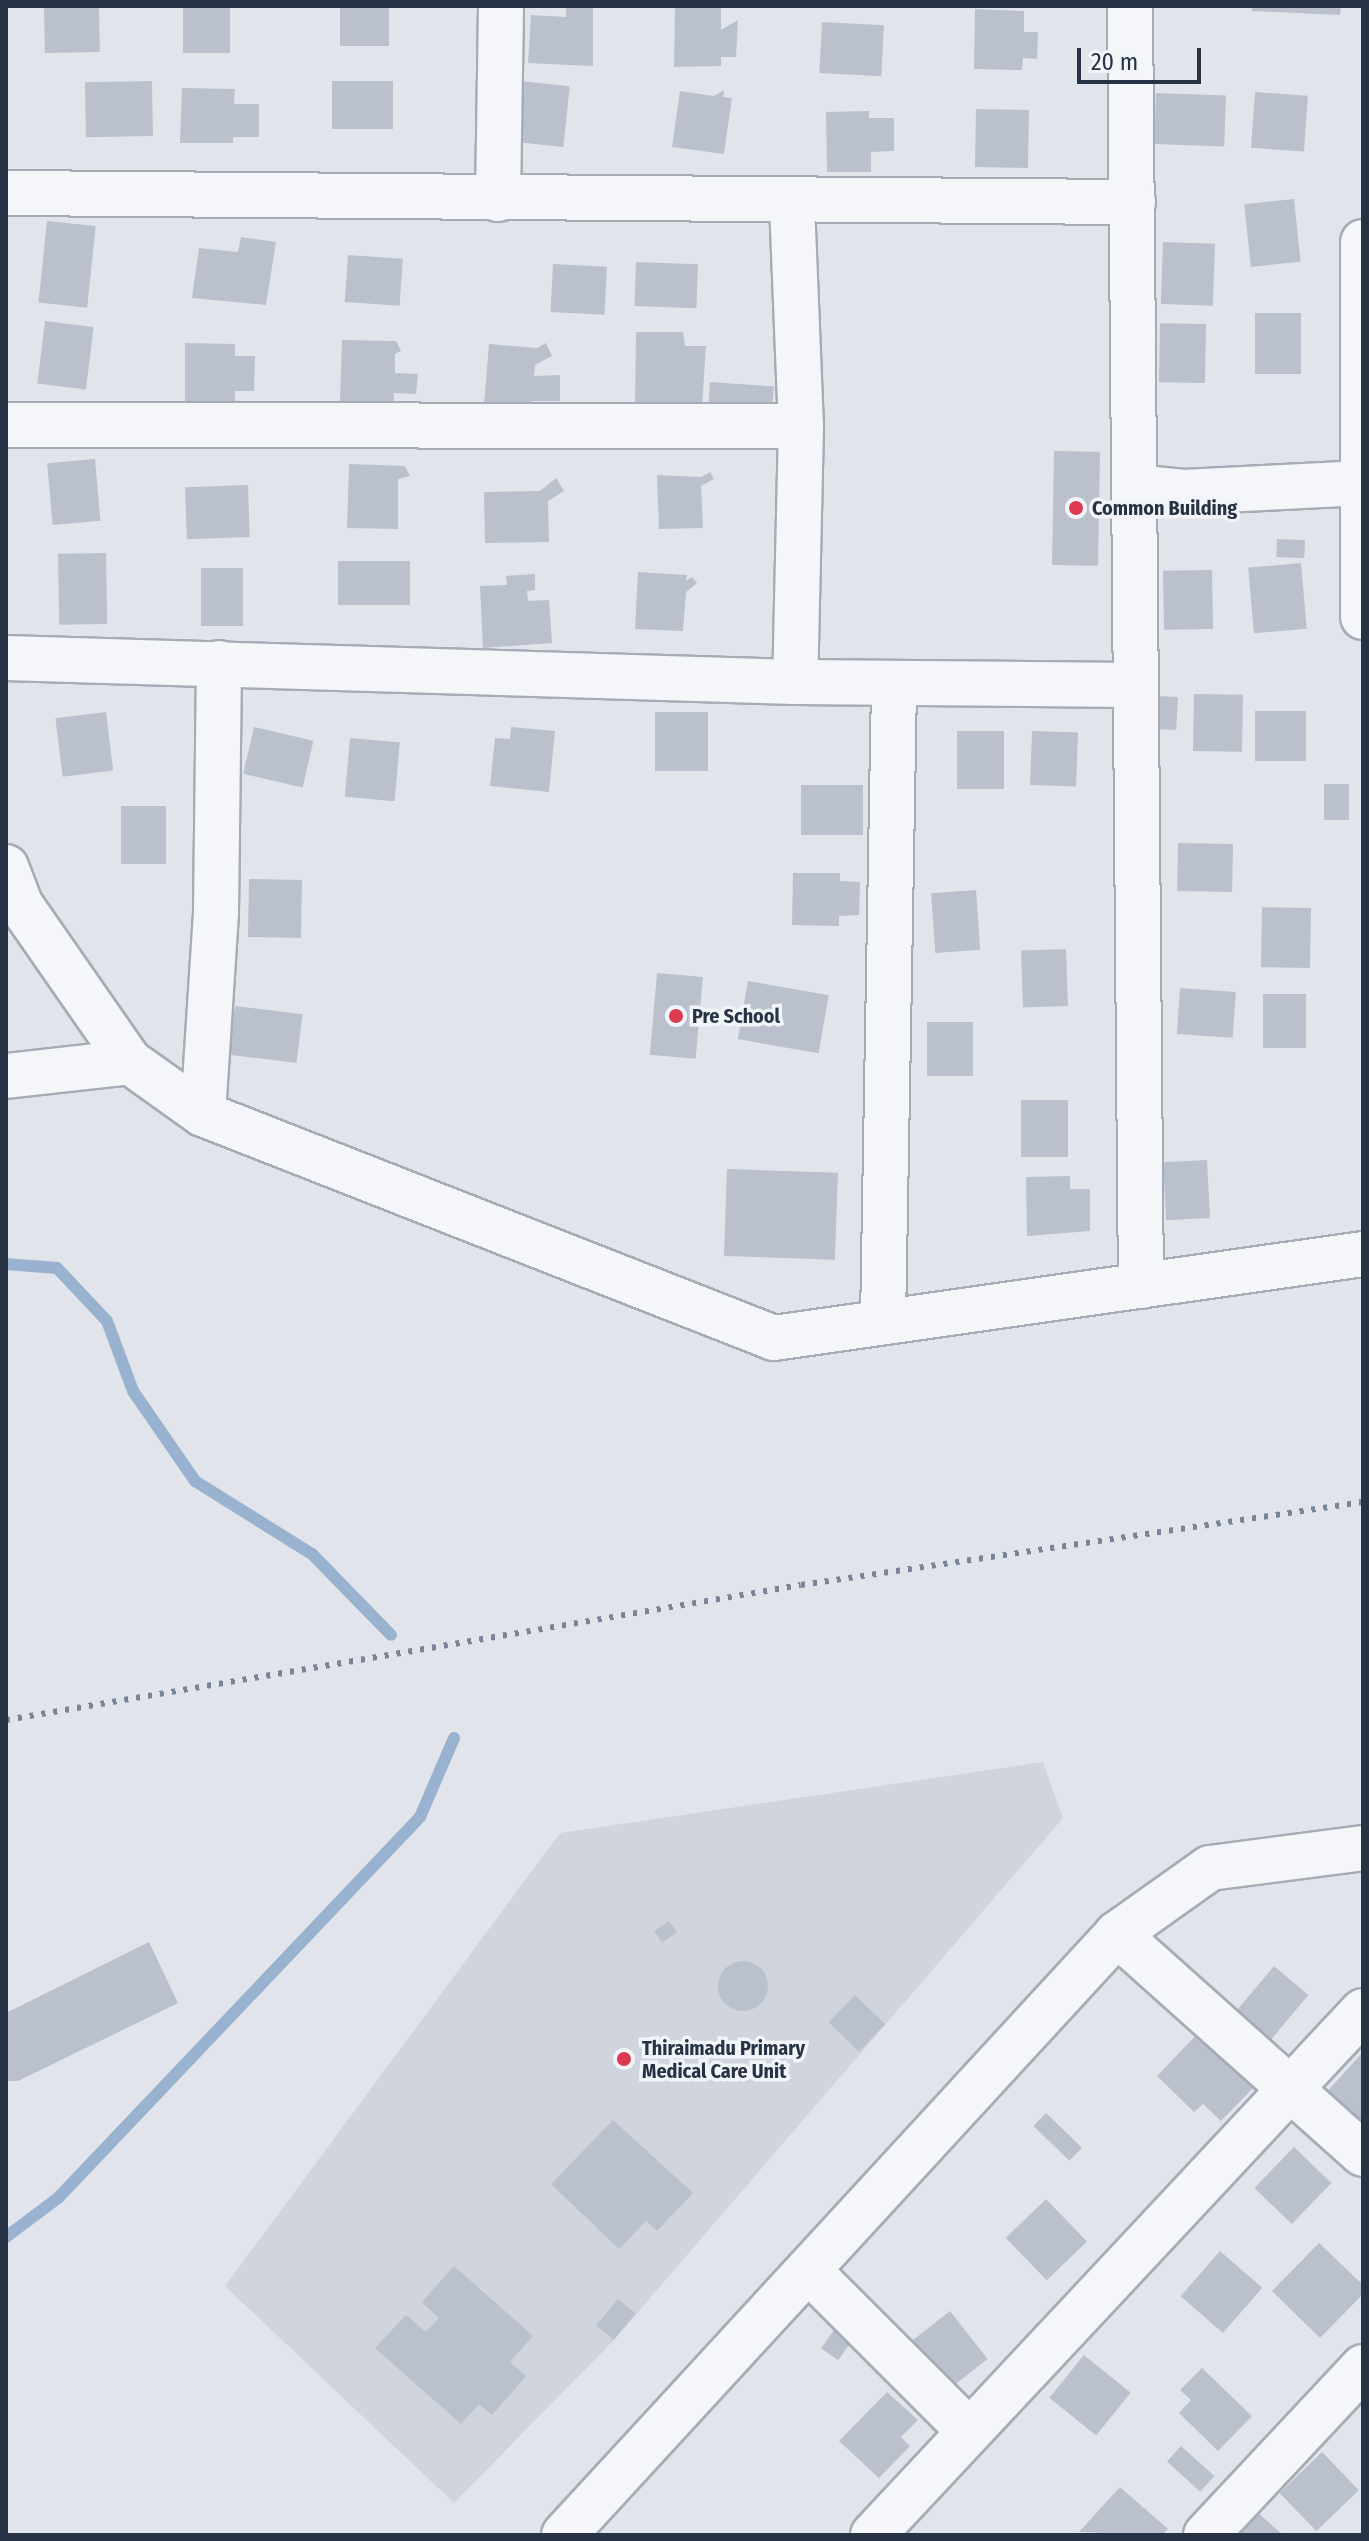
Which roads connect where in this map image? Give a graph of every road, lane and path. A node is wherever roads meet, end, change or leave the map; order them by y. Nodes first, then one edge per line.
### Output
1 (501, 6) edge
2 (1130, 6) edge
3 (6, 193) edge
4 (498, 199) junction
5 (1133, 202) junction
6 (792, 203) junction
7 (1363, 242) edge
8 (6, 425) edge
9 (801, 426) junction
10 (1362, 483) edge
11 (1134, 487) junction
12 (1363, 617) edge
13 (6, 658) edge
14 (219, 663) junction
15 (795, 682) junction
16 (894, 683) junction
17 (1134, 685) junction
18 (11, 892) edge
19 (130, 1062) junction
20 (6, 1076) edge
21 (203, 1114) junction
22 (1363, 1254) edge
23 (1141, 1286) junction
24 (883, 1322) junction
25 (1363, 1848) edge
26 (1117, 1934) junction
27 (1363, 2011) edge
28 (1294, 2089) junction
29 (1363, 2154) edge
30 (808, 2270) junction
31 (1363, 2367) edge
32 (969, 2431) junction
33 (564, 2535) edge
34 (873, 2535) edge
35 (1206, 2535) edge

1 - 4 street
2 - 5 street
3 - 4 street
4 - 6 street
5 - 6 street
5 - 11 street
6 - 9 street
7 - 10 street
8 - 9 street
9 - 15 street
10 - 11 street
10 - 12 street
11 - 17 street
13 - 14 street
14 - 15 street
14 - 21 street
15 - 16 street
16 - 17 street
16 - 24 street
17 - 23 street
18 - 19 street
19 - 20 street
19 - 21 street
21 - 24 street
22 - 23 street
23 - 24 street
25 - 26 street
26 - 28 street
26 - 30 street
27 - 28 street
28 - 29 street
28 - 32 street
30 - 32 street
30 - 33 street
31 - 35 street
32 - 34 street

